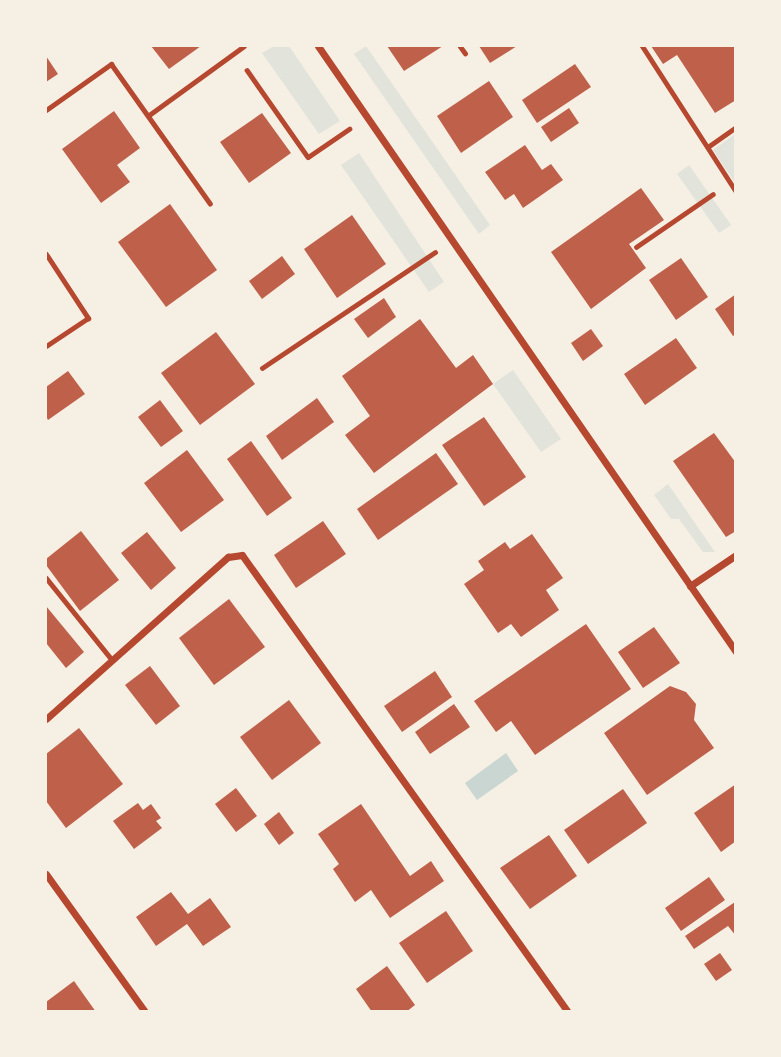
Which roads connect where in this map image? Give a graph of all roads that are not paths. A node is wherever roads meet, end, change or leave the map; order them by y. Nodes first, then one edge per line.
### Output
1 (244, 46) edge
2 (318, 46) edge
3 (642, 46) edge
4 (46, 110) edge
5 (149, 115) junction
6 (736, 127) edge
7 (709, 146) junction
8 (736, 192) edge
9 (210, 204) dead end
10 (46, 254) edge
11 (46, 346) edge
12 (736, 555) edge
13 (46, 578) edge
14 (690, 586) junction
15 (736, 652) edge
16 (112, 660) junction
17 (46, 719) edge
18 (46, 874) edge
19 (145, 1012) edge
20 (568, 1012) edge

1 - 5 lane
2 - 14 street
3 - 7 lane
4 - 5 lane
5 - 9 lane
6 - 7 lane
7 - 8 lane
10 - 11 lane
12 - 14 street
13 - 16 lane
14 - 15 street
16 - 17 street
16 - 20 street
18 - 19 street

